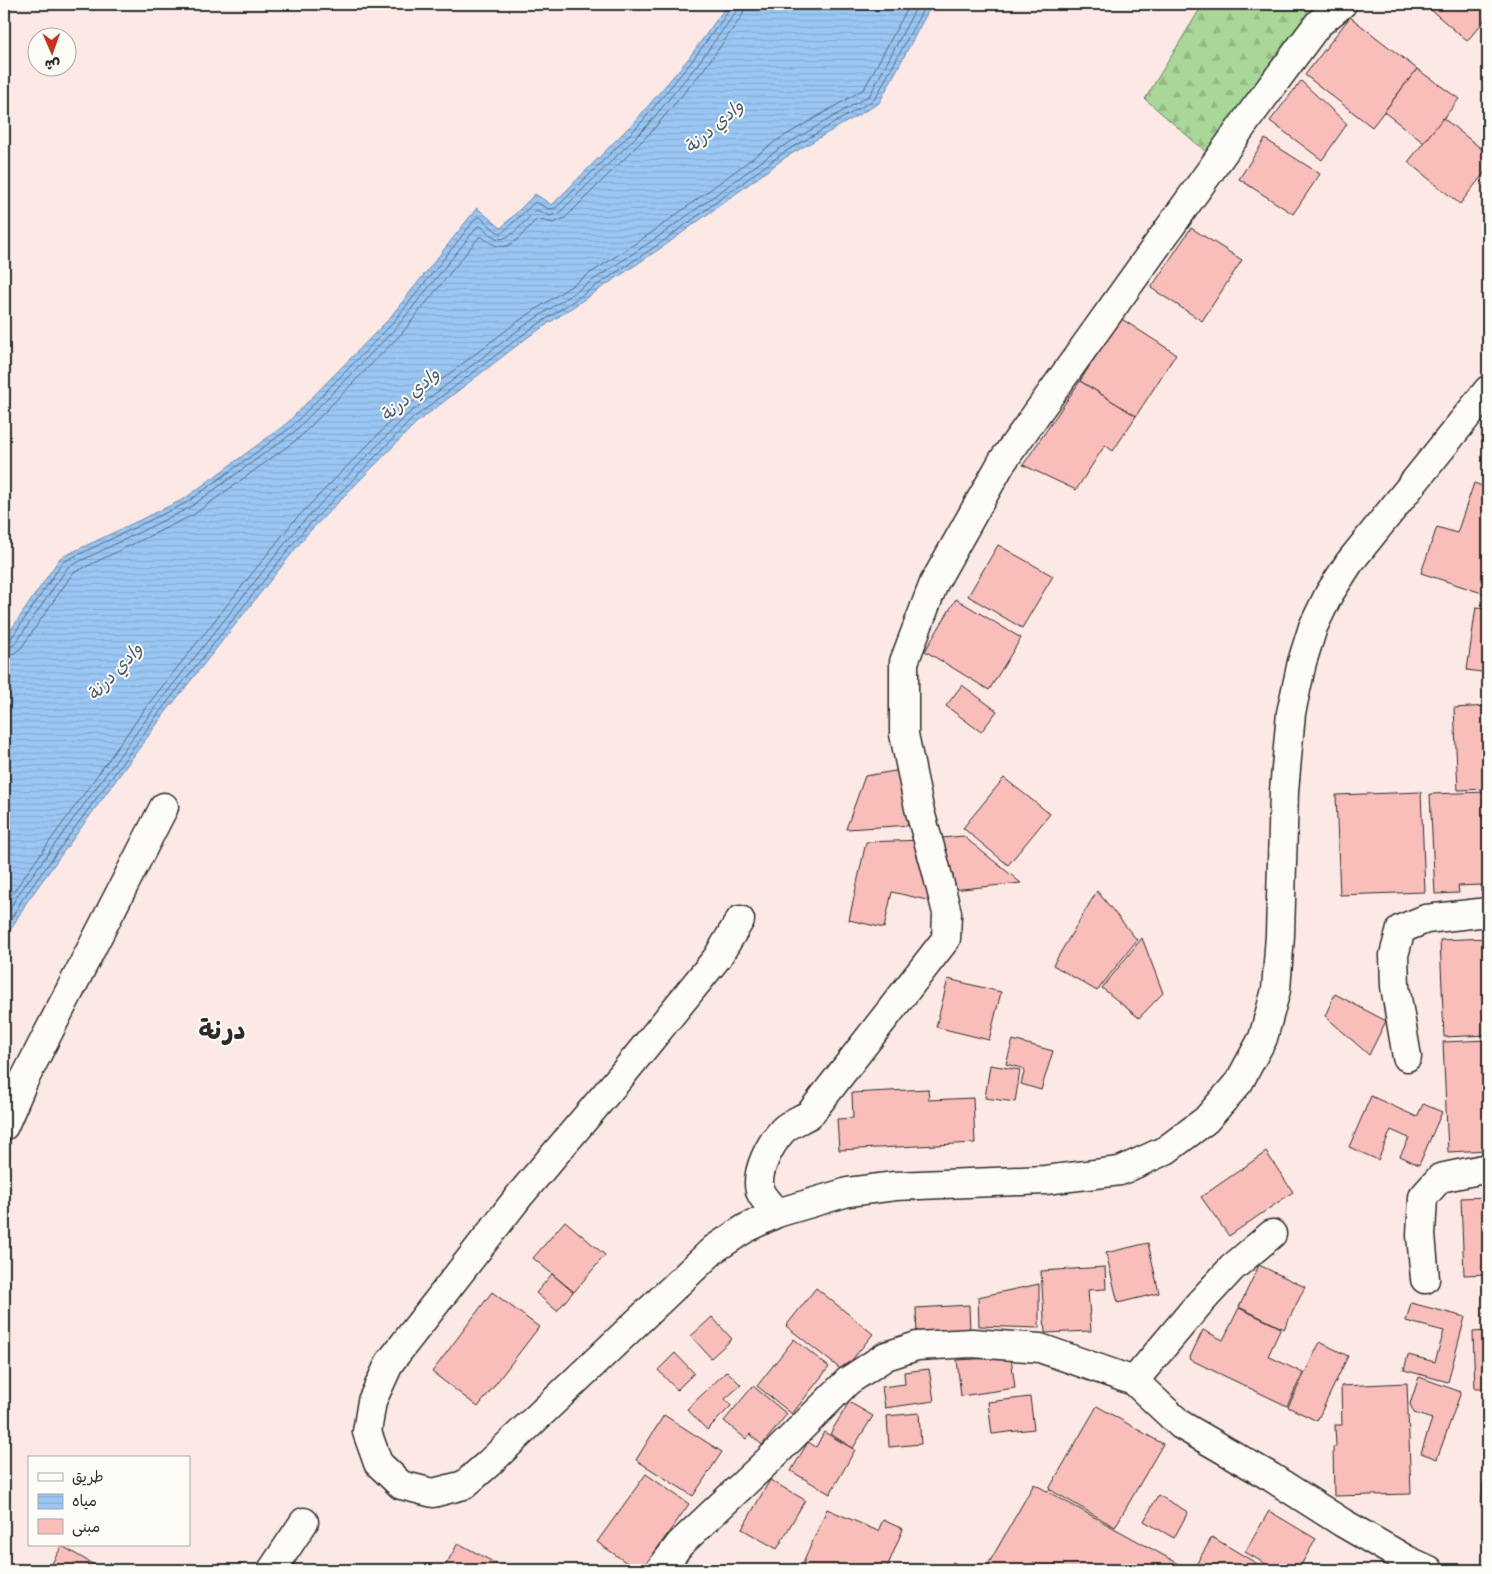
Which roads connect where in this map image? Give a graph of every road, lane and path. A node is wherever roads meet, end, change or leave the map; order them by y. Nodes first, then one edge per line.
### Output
1 (1342, 4) edge
2 (1488, 390) edge
3 (164, 806) dead end
4 (1488, 912) edge
5 (740, 920) dead end
6 (1407, 1057) dead end
7 (4, 1126) edge
8 (1488, 1168) edge
9 (777, 1213) junction
10 (1272, 1234) dead end
11 (1425, 1279) dead end
12 (1134, 1381) junction
13 (304, 1522) dead end
14 (272, 1570) edge
15 (660, 1570) edge
16 (1429, 1570) edge

1 - 9 street
2 - 9 street
3 - 7 street
4 - 6 street
5 - 9 street
8 - 11 street
10 - 12 street
12 - 15 street
12 - 16 street
13 - 14 street

